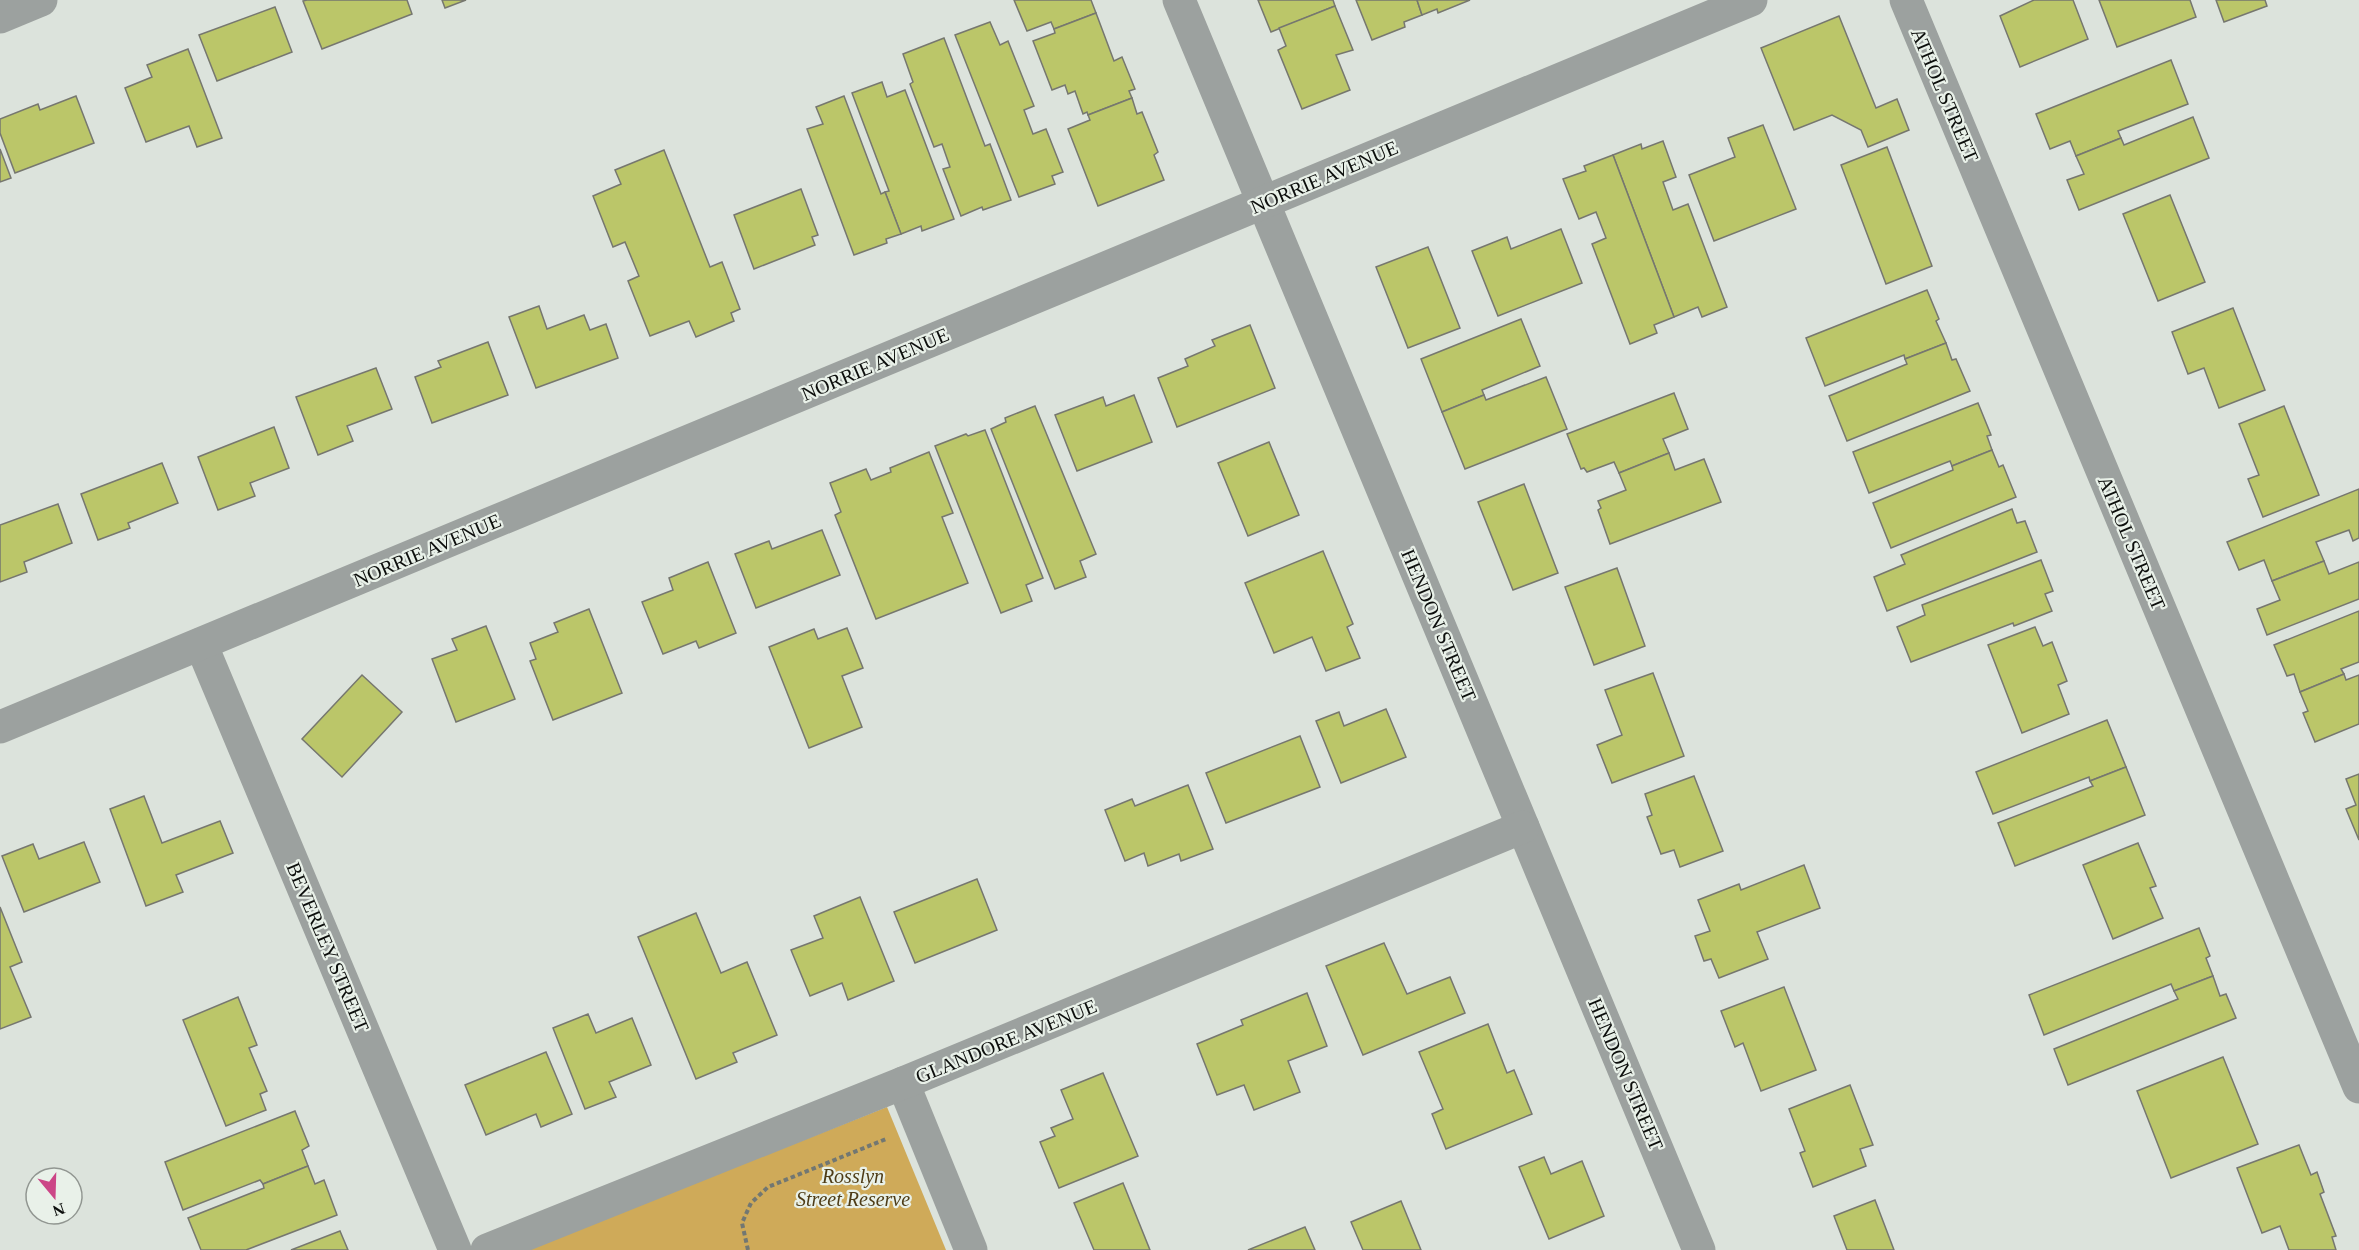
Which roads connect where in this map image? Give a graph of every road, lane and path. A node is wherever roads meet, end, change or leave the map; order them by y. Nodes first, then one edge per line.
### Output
1 (41, 0) edge
2 (1179, 0) edge
3 (1751, 0) edge
4 (1906, 0) edge
5 (2, 11) edge
6 (1263, 202) junction
7 (201, 644) junction
8 (0, 727) edge
9 (1523, 827) junction
10 (903, 1083) junction
11 (2359, 1087) edge
12 (920, 1125) junction
13 (456, 1250) edge
14 (487, 1250) edge
15 (748, 1250) edge
16 (971, 1250) edge
17 (1699, 1250) edge

1 - 5 street
2 - 6 street, HENDON STREET
3 - 6 street, NORRIE AVENUE
4 - 11 street, ATHOL STREET
6 - 7 street, NORRIE AVENUE
6 - 9 street, HENDON STREET
7 - 8 street, NORRIE AVENUE
7 - 13 street, BEVERLEY STREET
9 - 10 street, GLANDORE AVENUE
9 - 17 street, HENDON STREET
10 - 12 street
10 - 14 street, GLANDORE AVENUE
12 - 15 path
12 - 16 street

